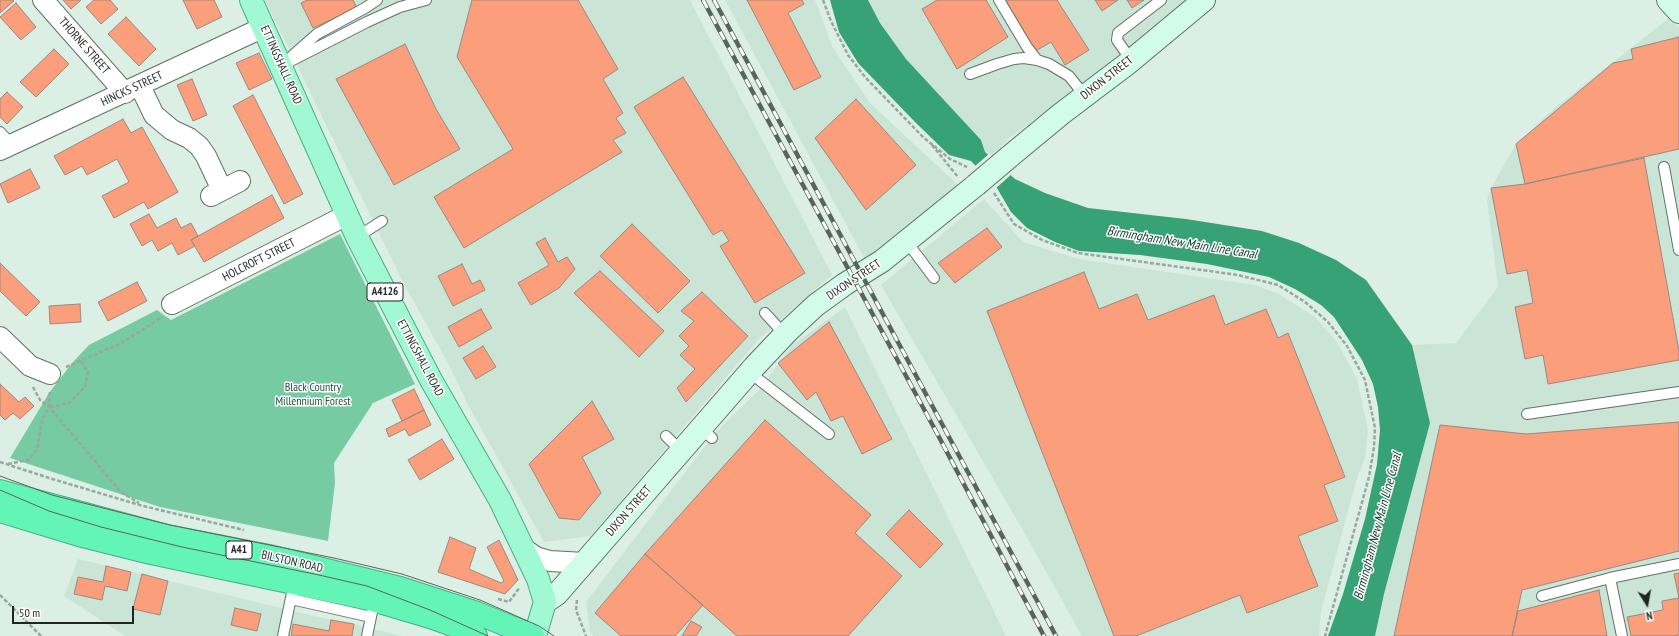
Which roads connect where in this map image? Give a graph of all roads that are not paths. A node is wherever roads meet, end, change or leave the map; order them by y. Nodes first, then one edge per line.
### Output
1 (43, 0) edge
2 (251, 0) edge
3 (377, 0) edge
4 (426, 0) edge
5 (999, 0) edge
6 (1161, 0) edge
7 (1204, 0) edge
8 (1668, 0) edge
9 (1679, 12) edge
10 (264, 27) junction
11 (1037, 60) junction
12 (1131, 60) junction
13 (281, 66) junction
14 (970, 74) dead end
15 (132, 89) junction
16 (1085, 96) junction
17 (4, 142) edge
18 (1664, 166) dead end
19 (240, 181) dead end
20 (347, 215) junction
21 (382, 221) dead end
22 (357, 237) junction
23 (907, 242) junction
24 (1679, 250) edge
25 (934, 278) dead end
26 (172, 304) road end
27 (765, 313) dead end
28 (785, 335) junction
29 (0, 337) edge
30 (749, 372) junction
31 (50, 374) road end
32 (1679, 392) edge
33 (1527, 414) dead end
34 (829, 434) dead end
35 (0, 491) edge
36 (0, 511) edge
37 (524, 549) junction
38 (584, 563) junction
39 (1679, 564) edge
40 (1610, 578) junction
41 (292, 591) junction
42 (1542, 596) dead end
43 (545, 602) junction
44 (373, 609) junction
45 (284, 636) edge
46 (367, 636) edge
47 (476, 636) edge
48 (534, 636) edge
49 (1622, 636) edge

1 - 15 street, THORNE STREET
2 - 10 main road, ETTINGSHALL ROAD / A4126
3 - 13 lane
4 - 13 lane
5 - 11 lane
6 - 12 lane
7 - 12 street, DIXON STREET
8 - 9 street
10 - 13 main road, ETTINGSHALL ROAD / A4126
10 - 15 street, HINCKS STREET
11 - 14 lane
11 - 16 lane
12 - 16 street, DIXON STREET
13 - 20 main road, ETTINGSHALL ROAD / A4126
15 - 17 street, HINCKS STREET
15 - 19 street, THORNE STREET
16 - 23 street, DIXON STREET, bridge
18 - 24 lane
20 - 22 main road, ETTINGSHALL ROAD / A4126
20 - 26 street, HOLCROFT STREET
21 - 22 lane
22 - 37 main road, ETTINGSHALL ROAD / A4126
23 - 25 lane
23 - 28 street, DIXON STREET
27 - 28 lane
28 - 30 street, DIXON STREET
29 - 31 street
30 - 34 lane
30 - 38 street, DIXON STREET
32 - 33 lane
35 - 48 highway, BILSTON ROAD / A41
36 - 41 highway, BILSTON ROAD / A41
37 - 38 street
37 - 43 main road, ETTINGSHALL ROAD / A4126
38 - 43 street, DIXON STREET
39 - 40 lane
40 - 42 lane
40 - 49 lane
41 - 44 highway, BILSTON ROAD / A41
41 - 45 lane
43 - 48 main road
44 - 46 lane
44 - 47 highway, BILSTON ROAD / A41

